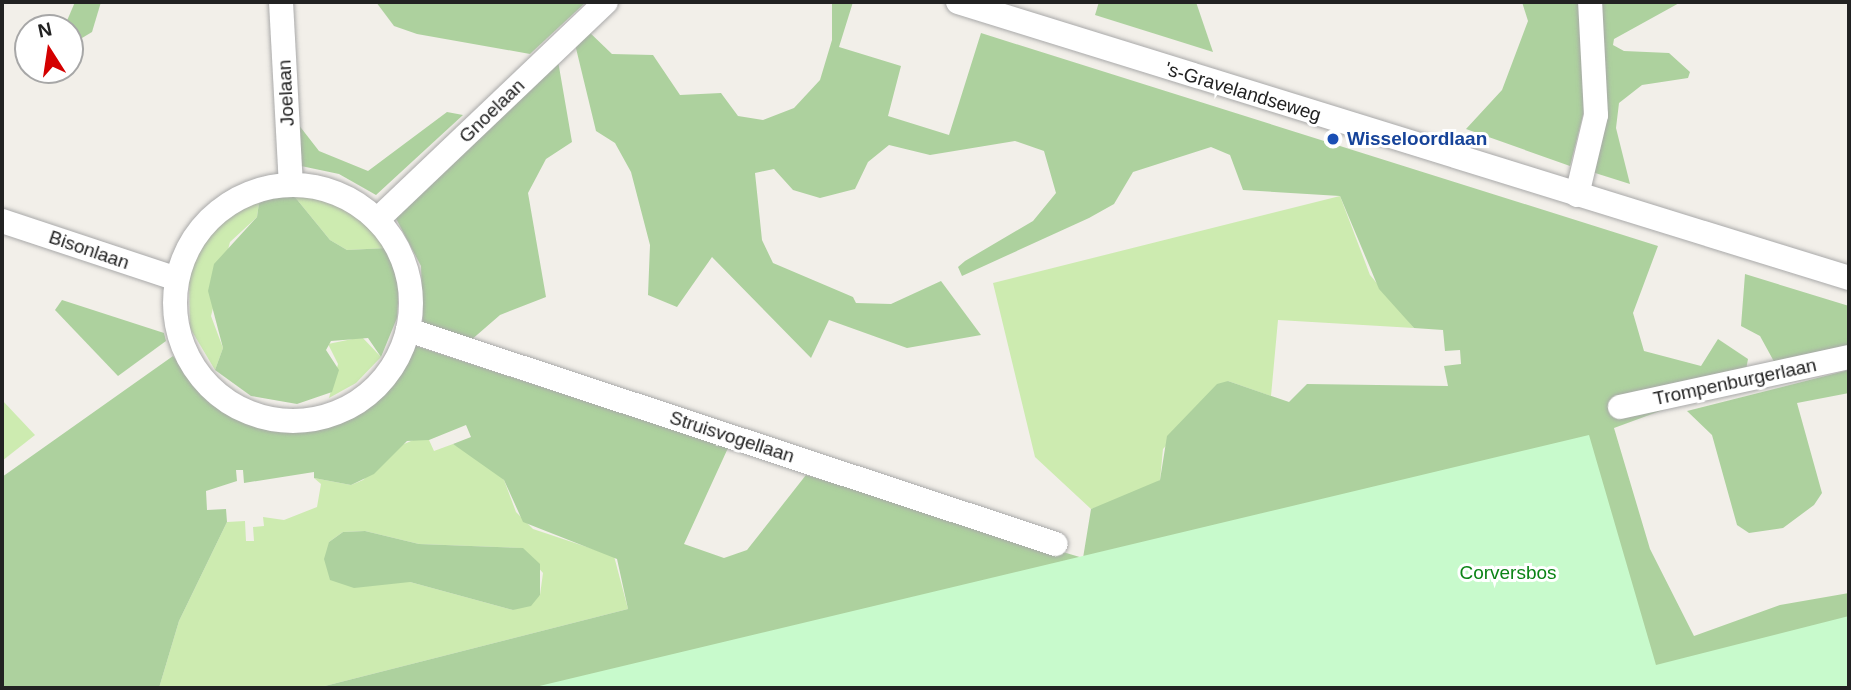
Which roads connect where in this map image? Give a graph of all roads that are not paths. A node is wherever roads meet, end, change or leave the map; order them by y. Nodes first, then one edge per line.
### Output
1 (281, 2) edge
2 (606, 2) edge
3 (958, 2) edge
4 (1590, 2) edge
5 (291, 185) junction
6 (1577, 195) junction
7 (2, 220) edge
8 (377, 220) junction
9 (1849, 278) edge
10 (177, 279) junction
11 (408, 330) junction
12 (1849, 357) edge
13 (1620, 407) dead end
14 (1056, 544) dead end

1 - 5 street, Joelaan
2 - 8 street, Gnoelaan
3 - 6 street, 's-Gravelandseweg
4 - 6 street
5 - 8 street
5 - 10 street
6 - 9 street, 's-Gravelandseweg
7 - 10 street, Bisonlaan
8 - 11 street
10 - 11 street
11 - 14 street, Struisvogellaan
12 - 13 street, Trompenburgerlaan

